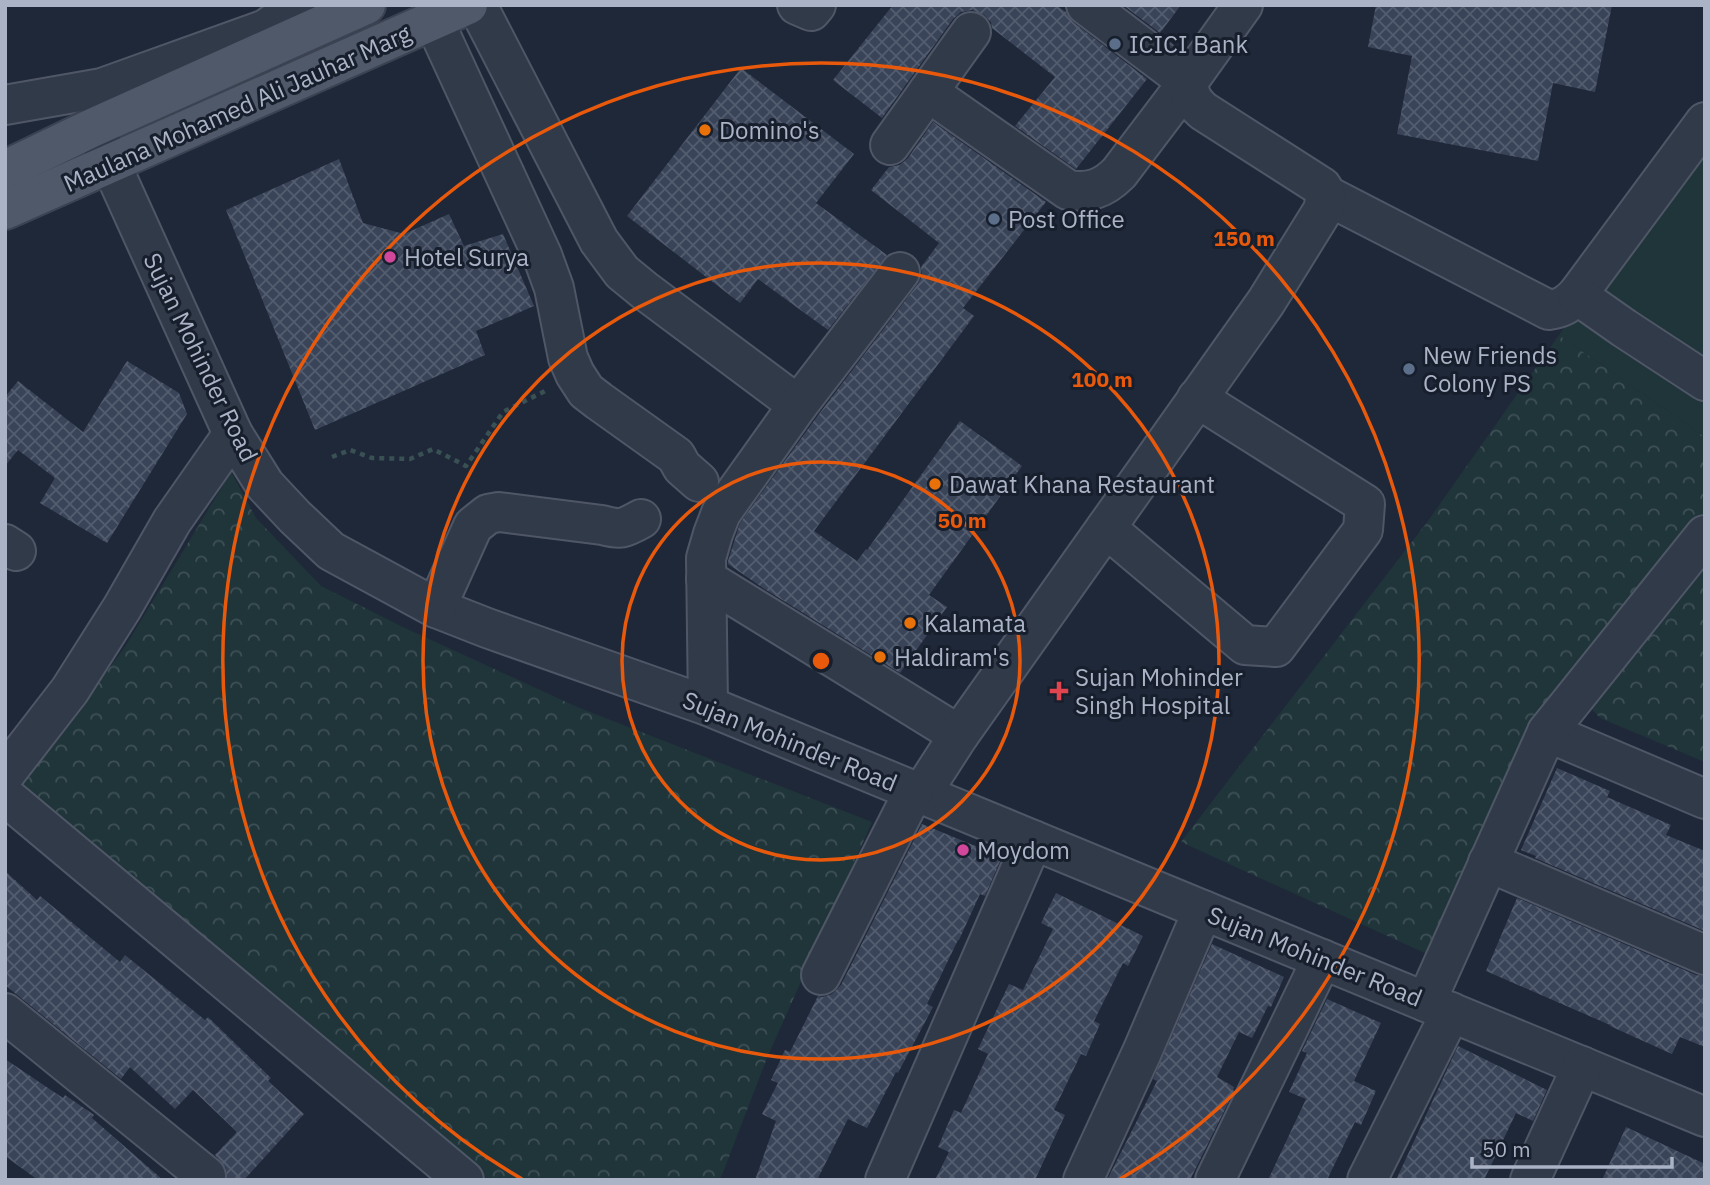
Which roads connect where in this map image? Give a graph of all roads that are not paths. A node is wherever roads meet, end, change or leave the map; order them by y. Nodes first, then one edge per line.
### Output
1 (299, 5) edge
2 (468, 5) edge
3 (477, 5) edge
4 (797, 5) edge
5 (816, 5) edge
6 (1086, 5) edge
7 (1243, 5) edge
8 (355, 8) edge
9 (434, 20) junction
10 (971, 32) dead end
11 (1188, 82) junction
12 (928, 92) junction
13 (5, 105) edge
14 (1705, 122) edge
15 (94, 127) junction
16 (890, 145) dead end
17 (110, 163) junction
18 (5, 170) edge
19 (1326, 195) junction
20 (5, 210) edge
21 (900, 272) dead end
22 (1577, 295) junction
23 (1705, 381) edge
24 (1197, 398) junction
25 (798, 405) junction
26 (233, 435) junction
27 (699, 482) dead end
28 (641, 519) dead end
29 (1106, 528) junction
30 (1705, 535) edge
31 (706, 579) junction
32 (436, 608) junction
33 (708, 706) junction
34 (1547, 732) junction
35 (959, 735) junction
36 (5, 774) edge
37 (917, 793) junction
38 (5, 796) edge
39 (1705, 799) edge
40 (1033, 840) junction
41 (1488, 862) junction
42 (1203, 910) junction
43 (1705, 955) edge
44 (1322, 959) junction
45 (821, 975) dead end
46 (1438, 1007) junction
47 (5, 1013) edge
48 (1582, 1066) junction
49 (1705, 1117) edge
50 (206, 1177) dead end
51 (464, 1180) edge
52 (885, 1180) edge
53 (1083, 1180) edge
54 (1215, 1180) edge
55 (1367, 1180) edge
56 (1530, 1180) edge

1 - 13 street
2 - 9 main road, Maulana Mohamed Ali Jauhar Marg
3 - 25 street
4 - 5 street
6 - 11 street
7 - 11 street
8 - 15 main road, Maulana Mohamed Ali Jauhar Marg
9 - 17 main road, Maulana Mohamed Ali Jauhar Marg
9 - 27 street
10 - 12 street
11 - 12 street
11 - 19 street
12 - 16 street
14 - 22 street
15 - 17 street, Sujan Mohinder Road
15 - 18 main road, Maulana Mohamed Ali Jauhar Marg
17 - 20 main road, Maulana Mohamed Ali Jauhar Marg
17 - 26 street, Sujan Mohinder Road
19 - 22 street
19 - 24 street
21 - 25 street
22 - 23 street
24 - 29 street
24 - 29 street
25 - 31 street
26 - 32 street, Sujan Mohinder Road
26 - 36 street
28 - 32 street
29 - 35 street
30 - 34 street
31 - 33 street
31 - 35 street
32 - 33 street, Sujan Mohinder Road
33 - 37 street, Sujan Mohinder Road
34 - 39 street
34 - 41 street
35 - 37 street
37 - 40 street, Sujan Mohinder Road
37 - 45 street
38 - 51 street
40 - 42 street, Sujan Mohinder Road
40 - 52 street
41 - 43 street
41 - 46 street
42 - 44 street, Sujan Mohinder Road
42 - 53 street
44 - 46 street, Sujan Mohinder Road
44 - 54 street
46 - 48 street, Sujan Mohinder Road
46 - 55 street
47 - 50 street
48 - 49 street, Sujan Mohinder Road
48 - 56 street

